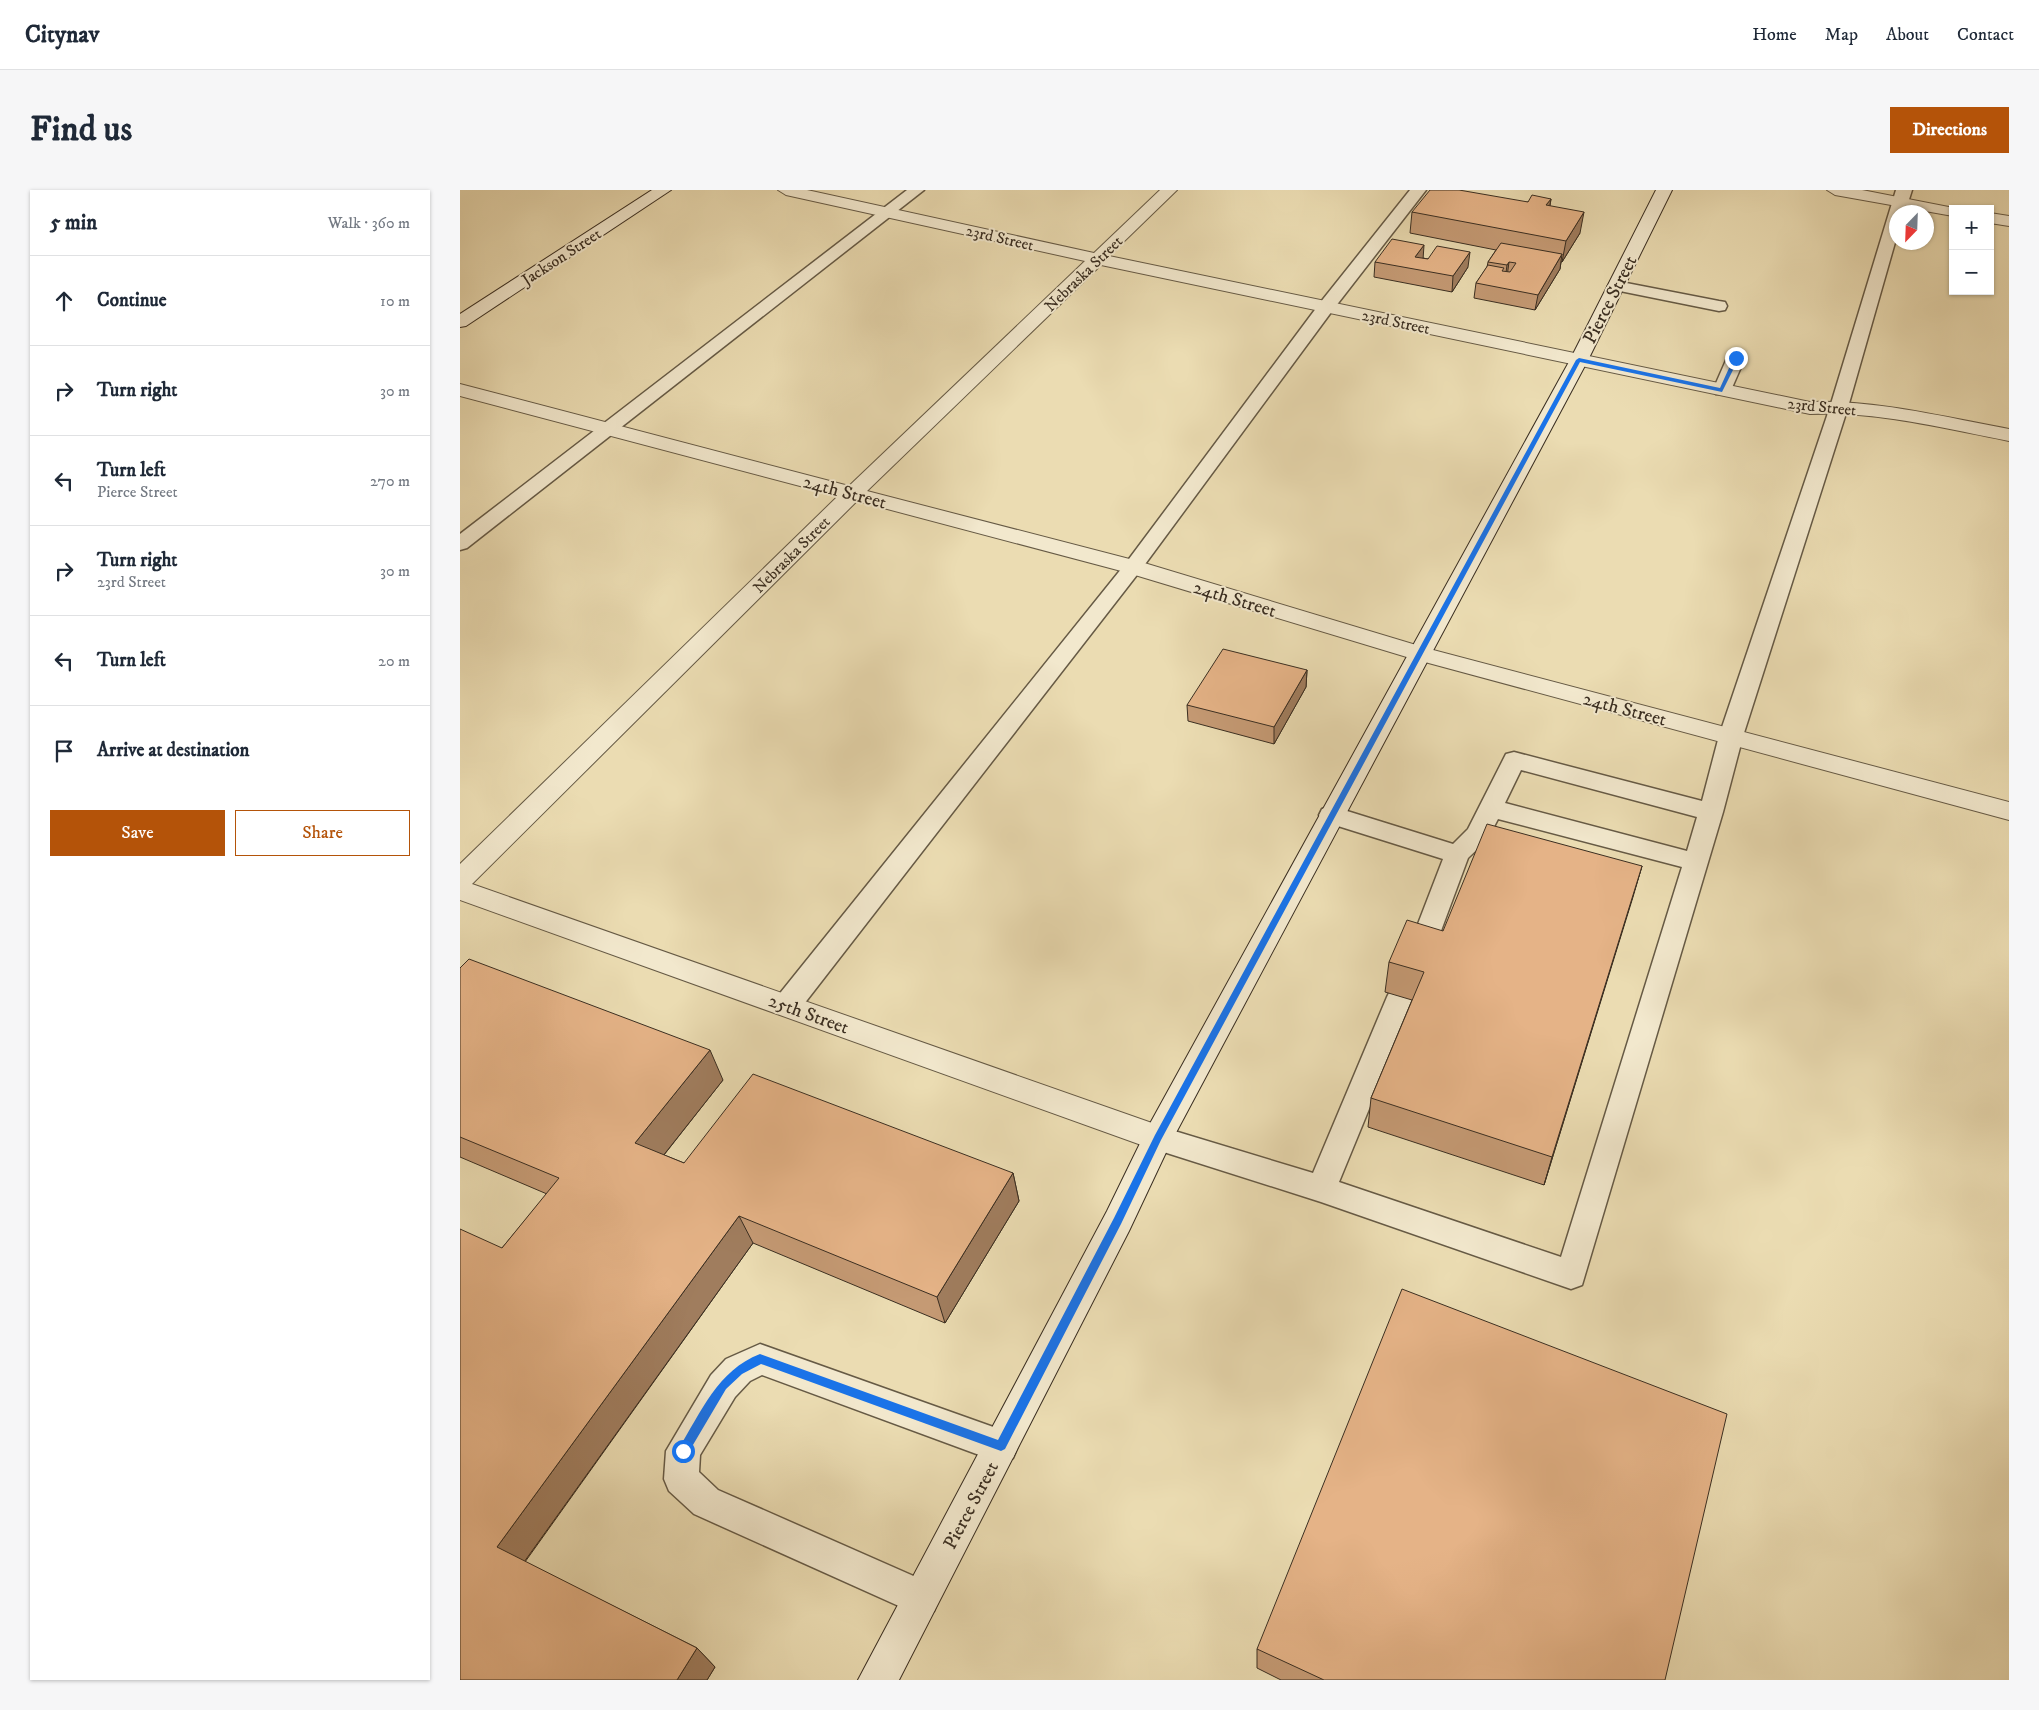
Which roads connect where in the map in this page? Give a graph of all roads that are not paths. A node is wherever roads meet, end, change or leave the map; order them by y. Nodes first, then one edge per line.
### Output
1 (663, 190) edge
2 (786, 190) edge
3 (916, 190) edge
4 (1169, 190) edge
5 (1418, 190) edge
6 (1664, 190) edge
7 (1835, 190) edge
8 (1899, 205) edge
9 (1934, 209) edge
10 (1949, 211) edge
11 (888, 212) junction
12 (1994, 219) edge
13 (2009, 221) edge
14 (1889, 239) edge
15 (1098, 259) junction
16 (1616, 286) junction
17 (1719, 306) dead end
18 (1326, 307) junction
19 (460, 322) edge
20 (1736, 358) dead end
21 (1579, 360) junction
22 (460, 390) edge
23 (1722, 390) junction
24 (1839, 407) junction
25 (610, 429) junction
26 (2009, 435) edge
27 (853, 493) junction
28 (460, 544) edge
29 (1133, 567) junction
30 (1418, 653) junction
31 (1731, 736) junction
32 (1490, 808) junction
33 (2009, 811) edge
34 (1711, 812) junction
35 (1331, 815) junction
36 (1457, 854) junction
37 (1696, 862) junction
38 (460, 880) edge
39 (460, 890) edge
40 (1418, 955) edge
41 (1401, 997) edge
42 (787, 1005) junction
43 (1158, 1138) junction
44 (1320, 1189) junction
45 (1001, 1446) junction
46 (921, 1598) junction
47 (878, 1680) edge

1 - 19 street, Jackson Street
2 - 11 street, 23rd Street
3 - 11 lane
4 - 15 street, Nebraska Street
5 - 18 lane
6 - 16 street, Pierce Street
7 - 8 street
9 - 10 street
11 - 15 street, 23rd Street
11 - 25 lane
12 - 13 street
14 - 24 lane
15 - 18 street, 23rd Street
15 - 27 street, Nebraska Street
16 - 17 lane
16 - 21 street, Pierce Street
18 - 21 street, 23rd Street
18 - 29 lane
20 - 23 lane
21 - 23 street, 23rd Street
21 - 30 street, Pierce Street
22 - 25 street, 24th Street
23 - 24 street, 23rd Street
24 - 26 street, 23rd Street
24 - 31 lane
25 - 27 street, 24th Street
25 - 28 lane
27 - 29 street, 24th Street
27 - 38 street, Nebraska Street
29 - 30 street, 24th Street
29 - 42 lane
30 - 31 street, 24th Street
30 - 35 street, Pierce Street
31 - 33 street, 24th Street
31 - 34 lane
32 - 34 lane
32 - 36 lane
32 - 37 lane
34 - 37 lane
35 - 36 lane
35 - 43 street, Pierce Street
36 - 40 lane
37 - 44 lane
39 - 42 street, 25th Street
41 - 44 lane
42 - 43 street, 25th Street
43 - 44 lane
43 - 45 street, Pierce Street
45 - 46 street, Pierce Street
45 - 46 lane
46 - 47 street, Pierce Street

